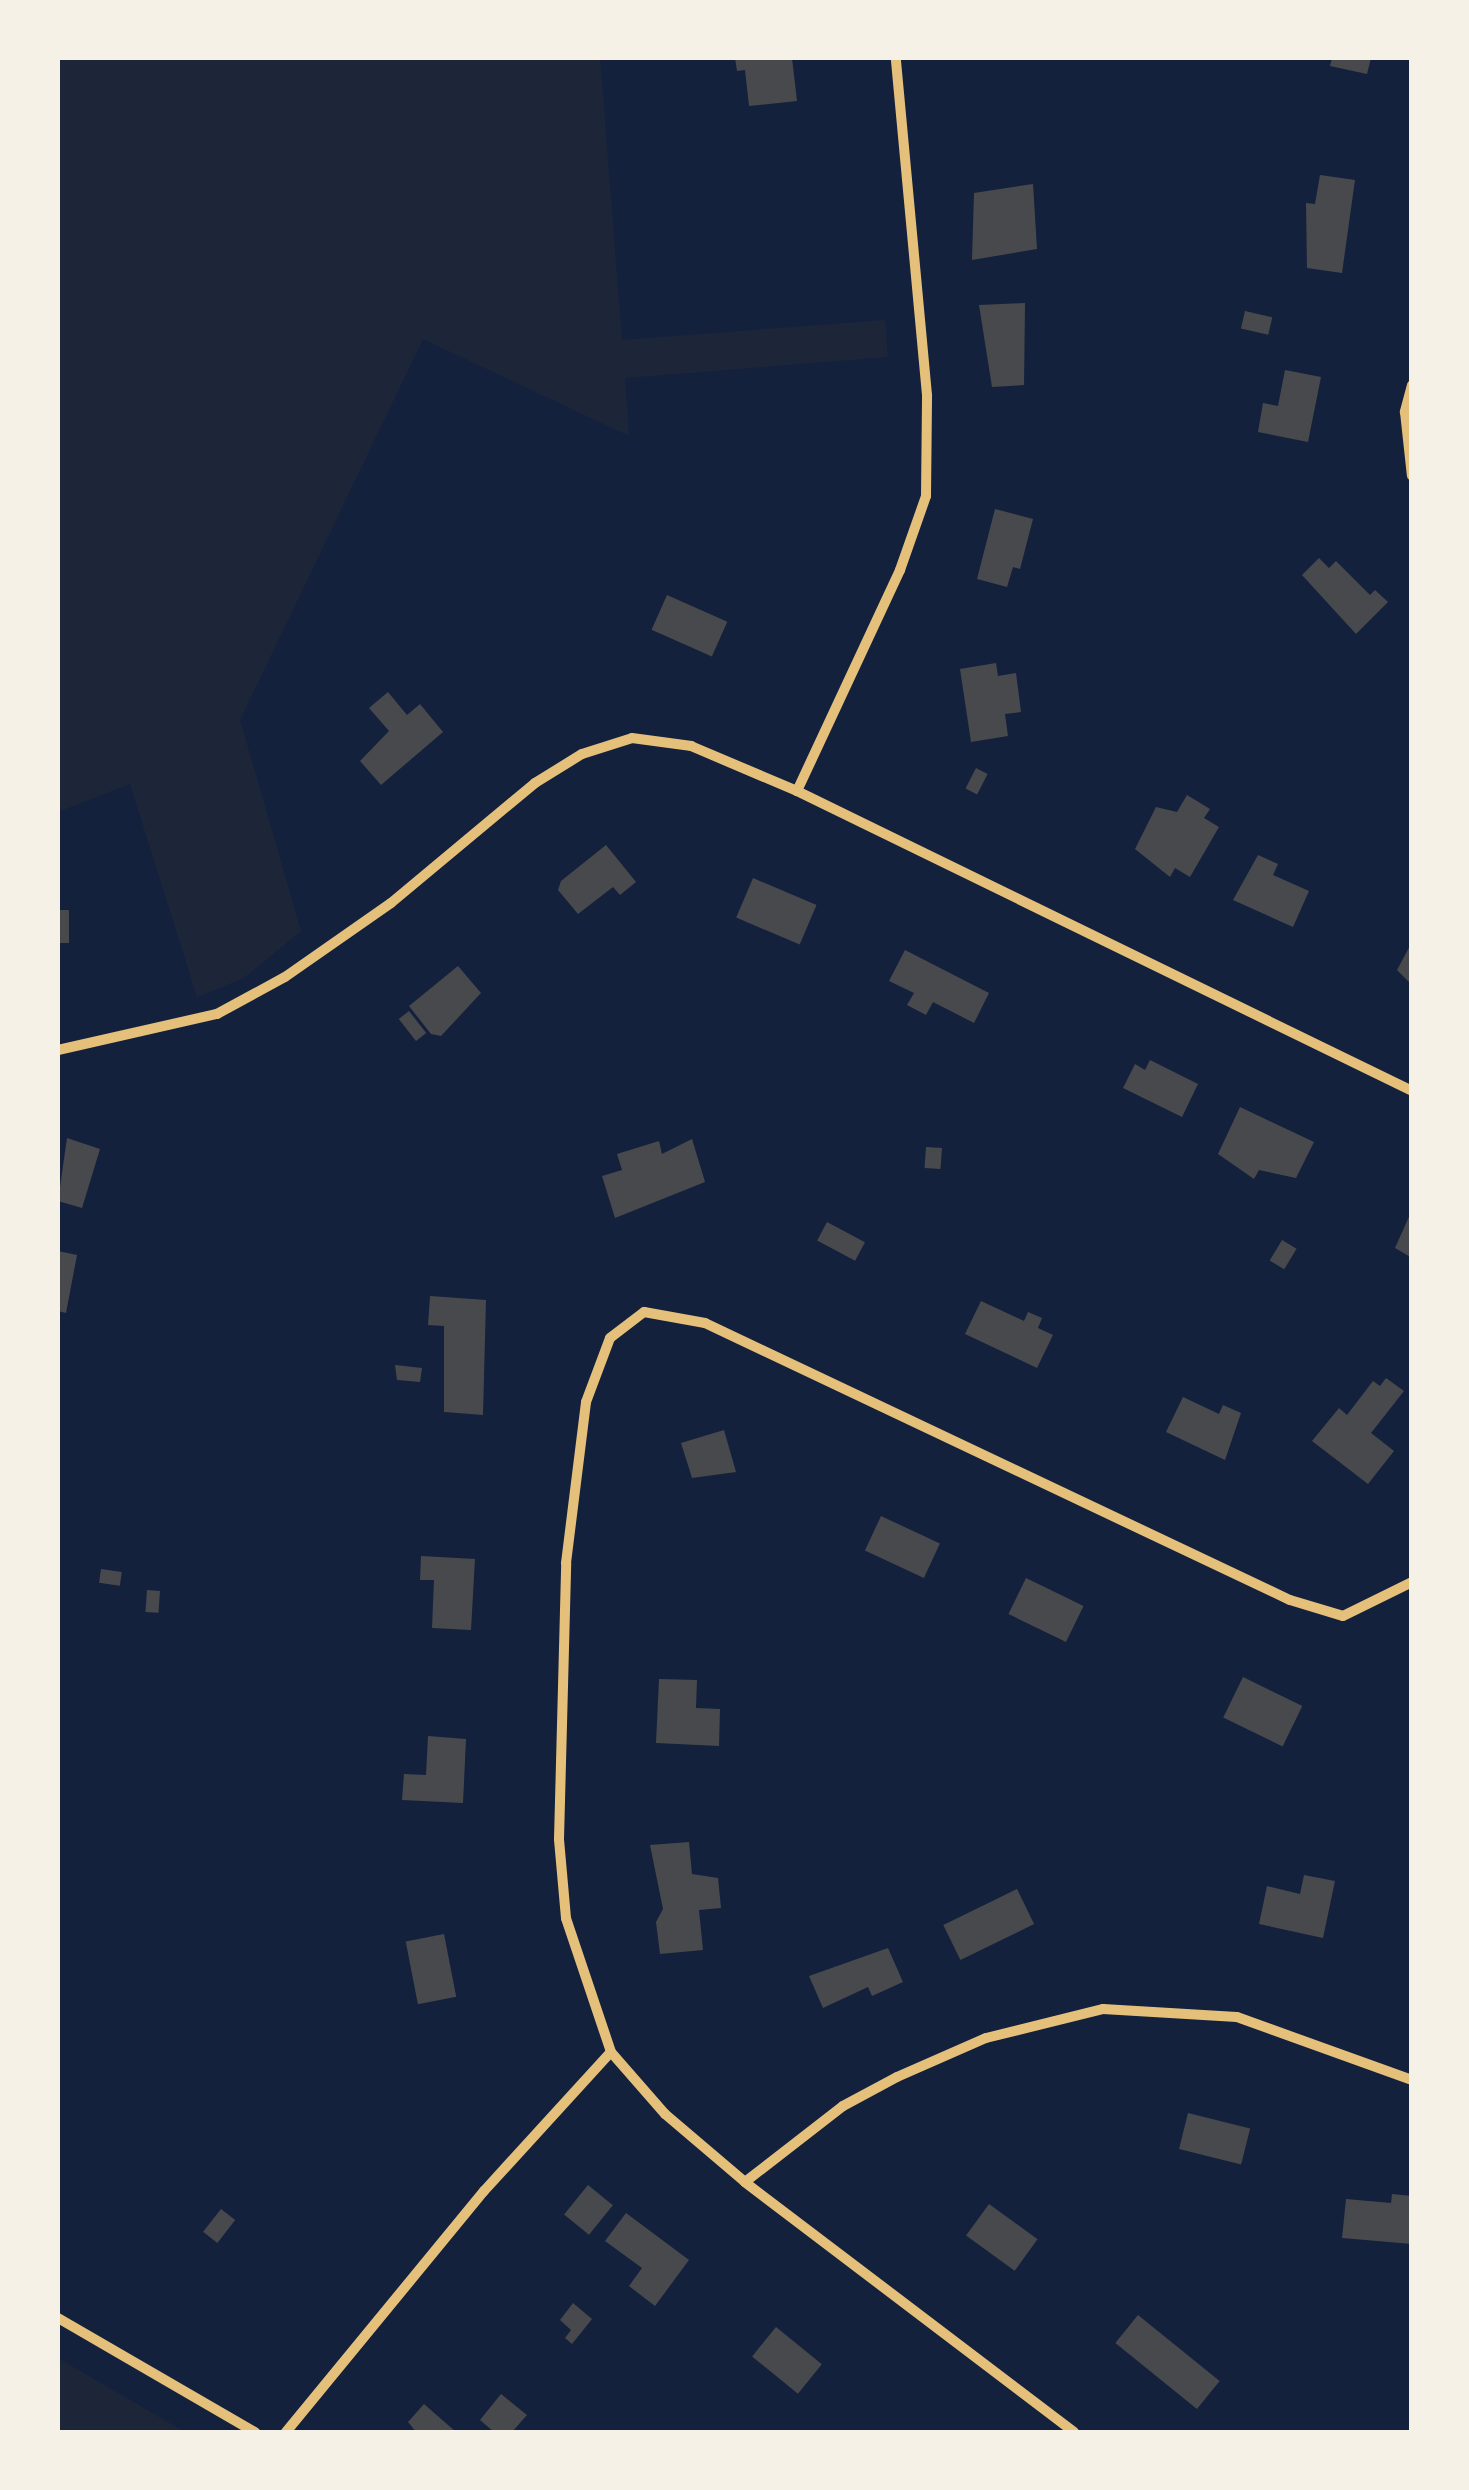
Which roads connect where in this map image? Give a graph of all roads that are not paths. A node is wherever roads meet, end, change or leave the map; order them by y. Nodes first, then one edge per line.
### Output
1 (896, 58) edge
2 (1412, 385) edge
3 (1412, 476) edge
4 (797, 790) junction
5 (58, 1050) edge
6 (1412, 1091) edge
7 (1412, 1582) edge
8 (611, 2052) junction
9 (1412, 2080) edge
10 (745, 2182) junction
11 (58, 2318) edge
12 (255, 2432) edge
13 (286, 2432) edge
14 (1074, 2432) edge

1 - 4 street
2 - 3 street
4 - 5 street
4 - 6 street
7 - 8 street
8 - 10 street
8 - 13 street
9 - 10 street
10 - 14 street
11 - 12 street

